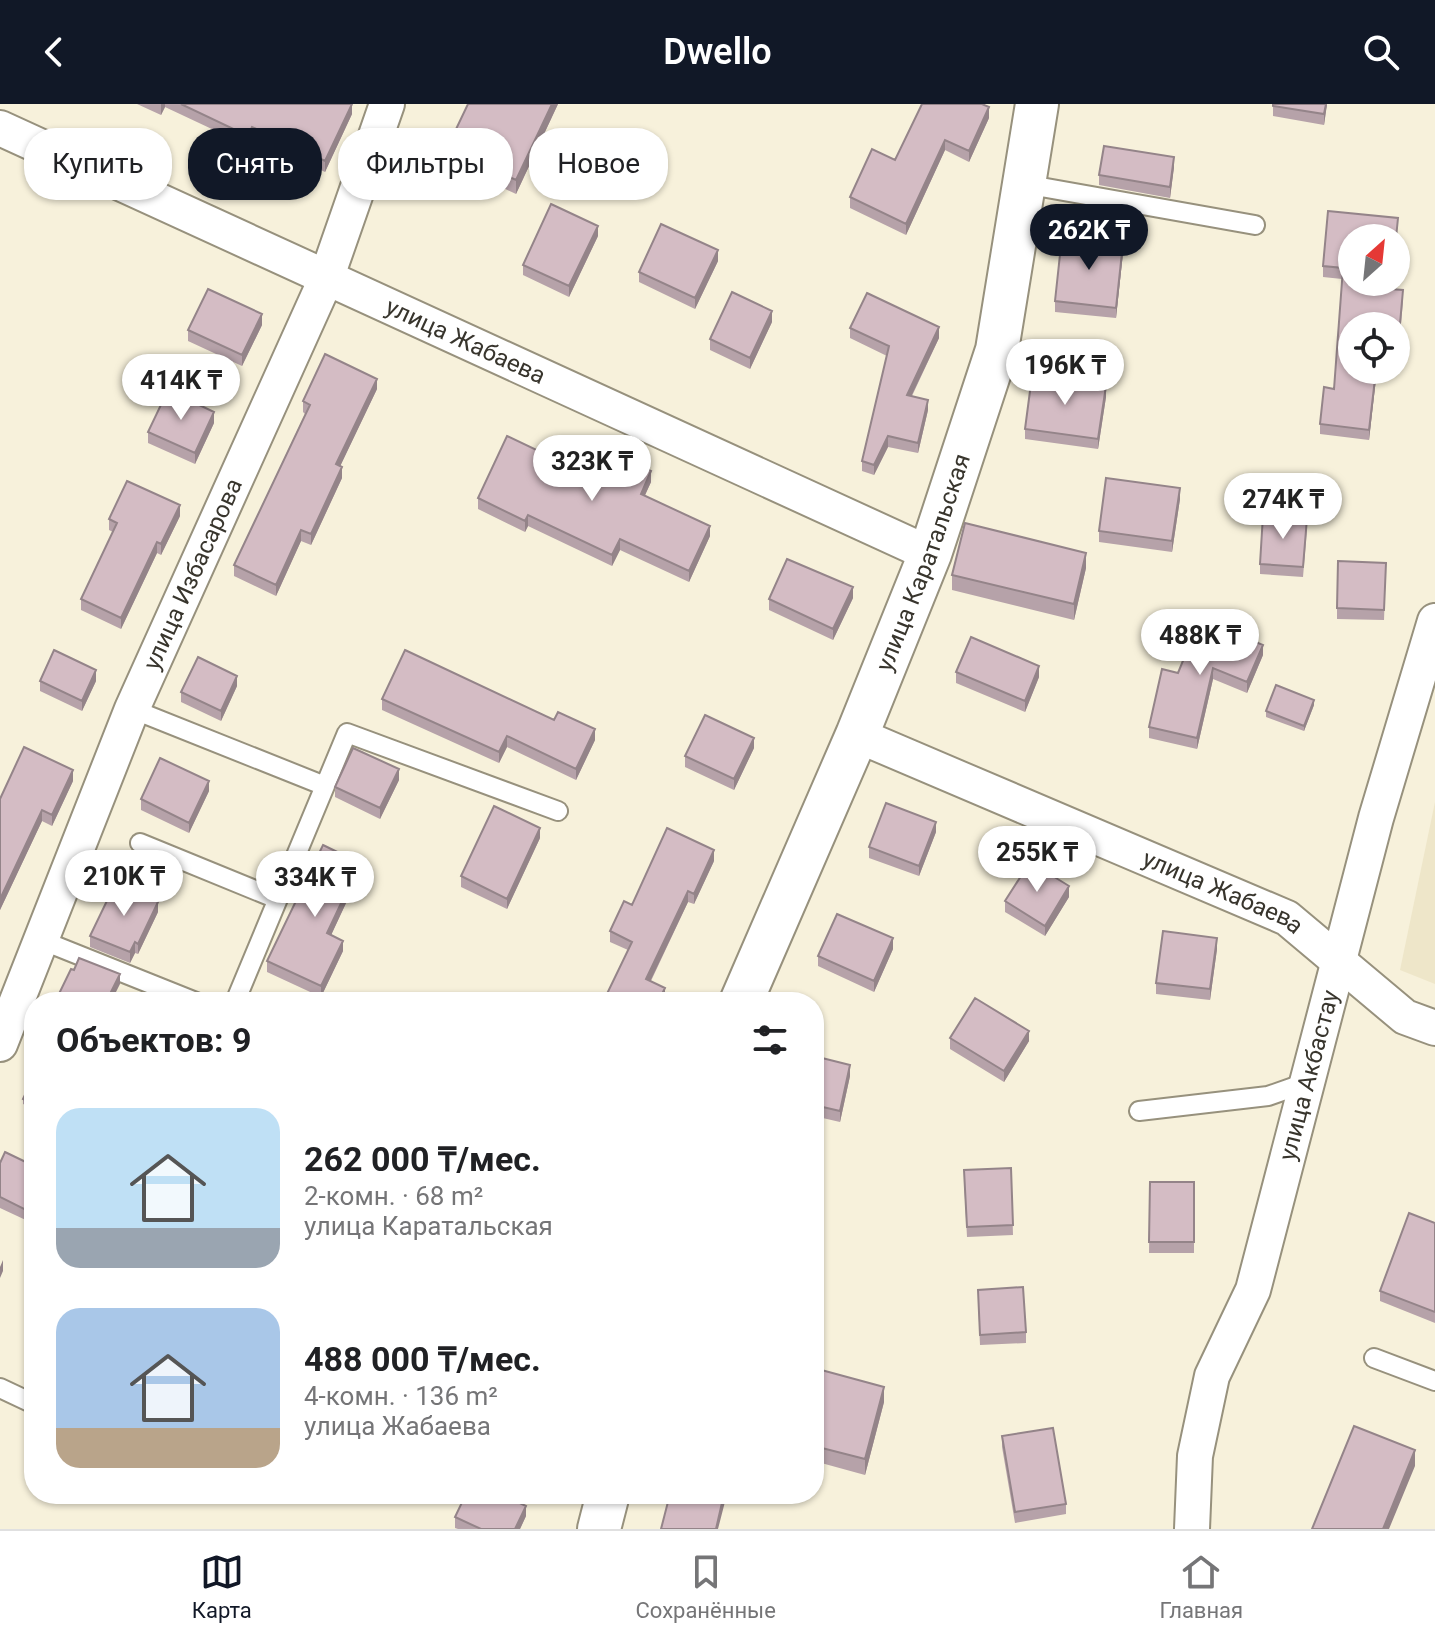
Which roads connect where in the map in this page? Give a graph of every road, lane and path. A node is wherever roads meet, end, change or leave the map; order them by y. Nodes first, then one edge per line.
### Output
1 (387, 104) edge
2 (1037, 104) edge
3 (0, 128) edge
4 (1024, 184) junction
5 (1255, 225) dead end
6 (326, 279) junction
7 (930, 554) junction
8 (1435, 621) edge
9 (132, 709) junction
10 (857, 735) junction
11 (325, 786) junction
12 (558, 811) dead end
13 (140, 843) dead end
14 (277, 899) junction
15 (41, 940) junction
16 (1339, 962) junction
17 (171, 992) edge
18 (239, 992) edge
19 (745, 992) edge
20 (1435, 1028) edge
21 (0, 1044) edge
22 (1308, 1082) junction
23 (1139, 1111) dead end
24 (1374, 1358) dead end
25 (1435, 1381) edge
26 (0, 1388) edge
27 (24, 1399) edge
28 (605, 1504) edge
29 (599, 1529) edge
30 (1192, 1529) edge

1 - 6 street, улица Избасарова
2 - 4 street, улица Каратальская
3 - 6 street, улица Жабаева
4 - 5 lane
4 - 7 street, улица Каратальская
6 - 7 street, улица Жабаева
6 - 9 street, улица Избасарова
7 - 10 street, улица Каратальская
8 - 16 street, улица Акбастау
9 - 11 lane
9 - 15 street, улица Избасарова
10 - 16 street, улица Жабаева
10 - 19 street, улица Каратальская
11 - 12 lane
11 - 14 lane
13 - 14 lane
14 - 18 lane
15 - 17 lane
15 - 21 street, улица Избасарова
16 - 20 street, улица Жабаева
16 - 22 street, улица Акбастау
22 - 23 lane
22 - 30 street, улица Акбастау
24 - 25 lane
26 - 27 lane
28 - 29 street

